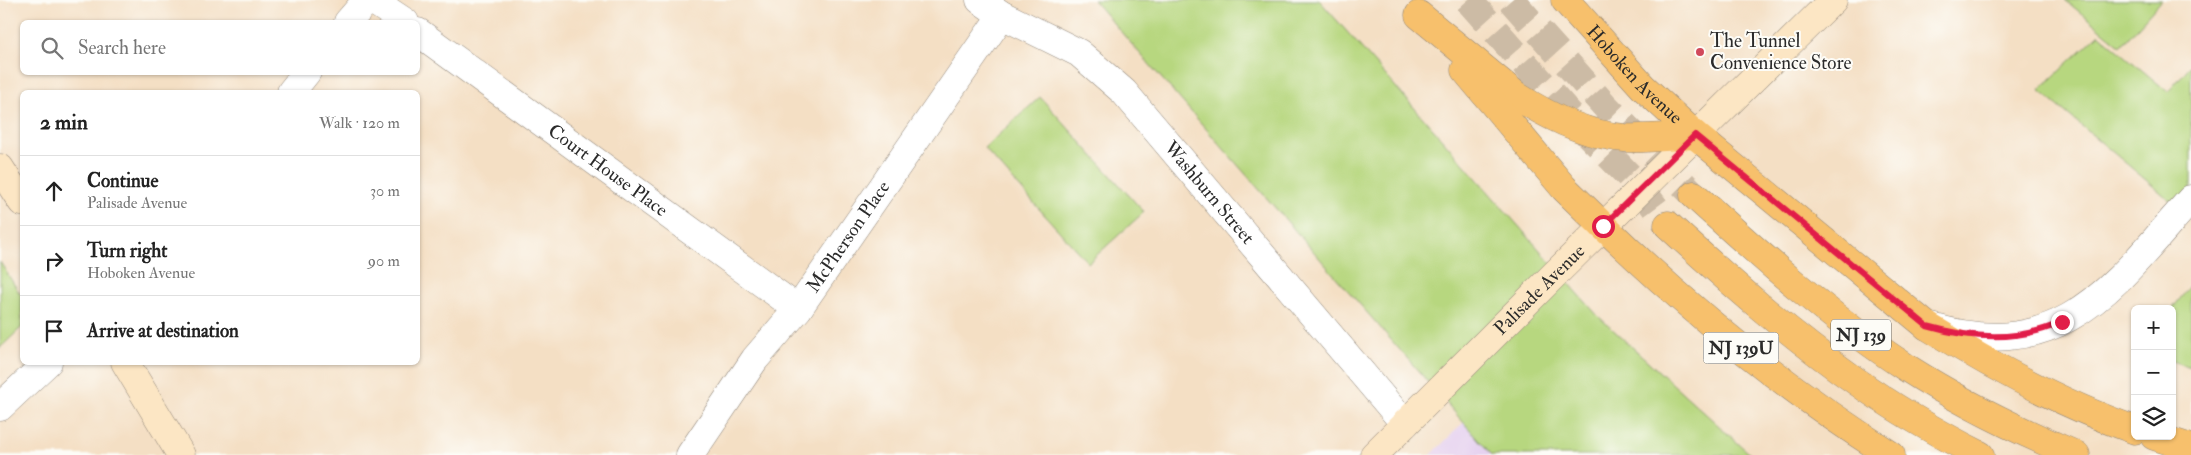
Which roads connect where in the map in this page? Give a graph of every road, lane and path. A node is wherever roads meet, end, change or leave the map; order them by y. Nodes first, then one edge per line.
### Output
1 (367, 0) edge
2 (372, 0) edge
3 (1565, 0) edge
4 (1833, 0) edge
5 (991, 7) edge
6 (1414, 8) edge
7 (350, 20) edge
8 (402, 20) edge
9 (420, 33) edge
10 (304, 75) edge
11 (292, 90) edge
12 (1695, 135) junction
13 (0, 168) edge
14 (1694, 195) tunnel mouth
15 (20, 199) edge
16 (2191, 199) edge
17 (1668, 225) tunnel mouth
18 (1603, 226) junction
19 (798, 309) junction
20 (1927, 326) junction
21 (45, 365) edge
22 (127, 365) edge
23 (0, 407) edge
24 (1413, 417) junction
25 (2131, 428) edge
26 (2166, 440) edge
27 (2191, 448) edge
28 (181, 455) edge
29 (690, 455) edge
30 (1374, 455) edge
31 (1891, 455) edge
32 (1980, 455) edge
33 (2076, 455) edge

1 - 7 street
2 - 8 street
3 - 12 main road, Hoboken Avenue
4 - 12 main road, Palisade Avenue
5 - 19 street, McPherson Place
5 - 24 street, Washburn Street
6 - 12 main road
6 - 18 main road, NJ 139U
9 - 19 street, Court House Place
10 - 11 street
12 - 18 main road, Palisade Avenue
12 - 20 main road, Hoboken Avenue
13 - 15 main road
14 - 33 main road, NJ 139
16 - 20 street, Hoboken Avenue
17 - 32 main road, NJ 139
18 - 24 main road, Palisade Avenue
18 - 31 main road, NJ 139U
19 - 29 street, McPherson Place
20 - 25 main road
21 - 23 street
22 - 28 main road
24 - 30 main road, Palisade Avenue
26 - 27 main road

